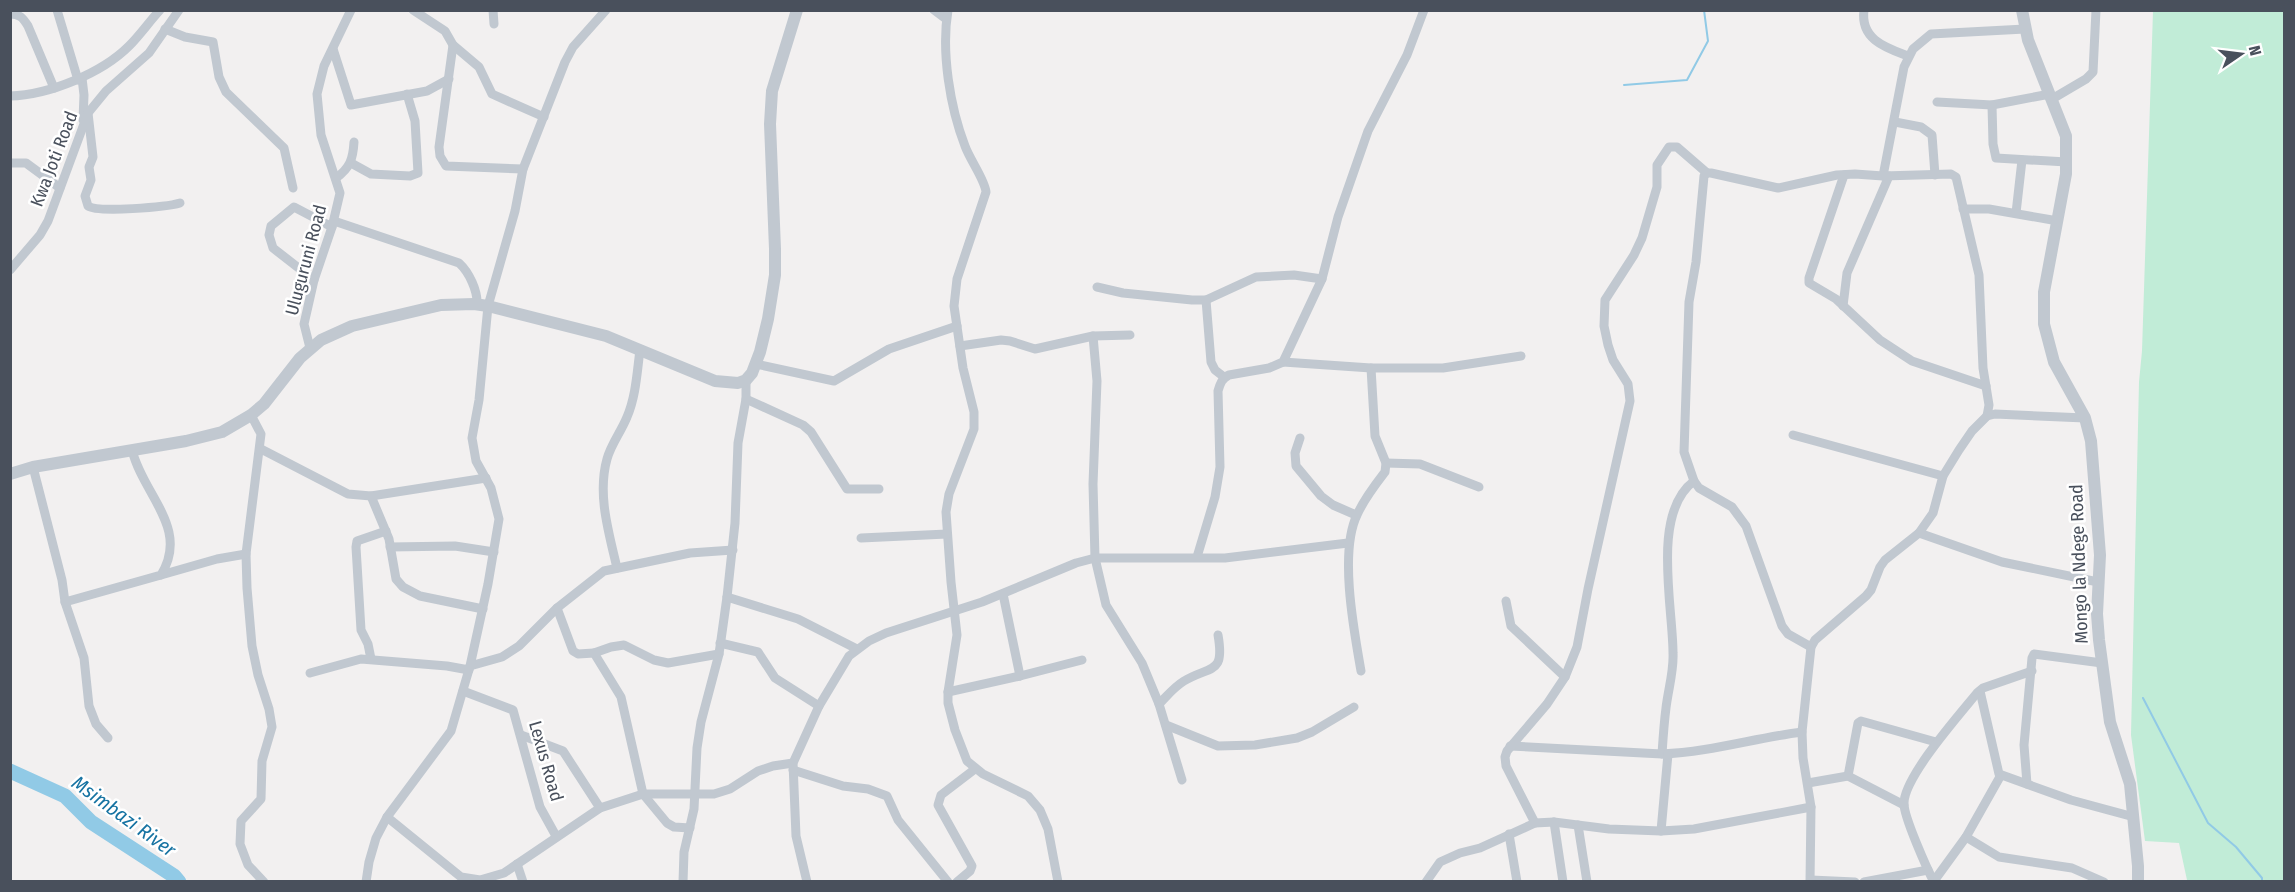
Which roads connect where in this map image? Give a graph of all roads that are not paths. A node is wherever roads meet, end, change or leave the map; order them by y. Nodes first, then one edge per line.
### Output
1 (68, 10) edge
2 (179, 10) edge
3 (351, 10) edge
4 (413, 10) edge
5 (493, 10) edge
6 (606, 10) edge
7 (797, 10) edge
8 (934, 10) edge
9 (1864, 10) edge
10 (2022, 10) edge
11 (2096, 10) edge
12 (57, 11) edge
13 (1422, 11) edge
14 (157, 12) edge
15 (10, 14) edge
16 (947, 15) edge
17 (494, 24) dead end
18 (165, 29) junction
19 (2025, 29) junction
20 (453, 45) junction
21 (333, 49) junction
22 (1908, 56) junction
23 (80, 79) junction
24 (449, 80) junction
25 (54, 88) junction
26 (407, 94) junction
27 (10, 96) edge
28 (2051, 96) junction
29 (1937, 102) dead end
30 (1992, 105) junction
31 (544, 117) junction
32 (86, 118) junction
33 (1895, 122) junction
34 (354, 142) dead end
35 (2022, 159) junction
36 (2067, 162) junction
37 (10, 163) edge
38 (351, 164) junction
39 (523, 170) junction
40 (1707, 173) junction
41 (1844, 175) junction
42 (1935, 175) junction
43 (1886, 176) junction
44 (336, 178) junction
45 (60, 188) junction
46 (293, 188) dead end
47 (180, 203) dead end
48 (1963, 209) junction
49 (2016, 213) junction
50 (2058, 221) junction
51 (333, 224) junction
52 (10, 270) edge
53 (1322, 279) junction
54 (314, 280) junction
55 (1097, 287) dead end
56 (1206, 300) junction
57 (482, 305) junction
58 (1842, 306) junction
59 (957, 326) junction
60 (1130, 335) dead end
61 (1093, 336) junction
62 (960, 346) junction
63 (310, 348) junction
64 (640, 350) junction
65 (1521, 356) dead end
66 (1283, 362) junction
67 (756, 364) junction
68 (1371, 368) junction
69 (1224, 377) junction
70 (746, 380) junction
71 (1986, 386) junction
72 (746, 399) junction
73 (252, 415) junction
74 (1987, 416) junction
75 (2085, 418) junction
76 (1793, 435) dead end
77 (1300, 438) dead end
78 (261, 449) junction
79 (132, 450) junction
80 (1386, 463) junction
81 (33, 467) junction
82 (10, 474) edge
83 (1943, 476) junction
84 (486, 478) junction
85 (1694, 481) junction
86 (1479, 487) dead end
87 (879, 489) dead end
88 (371, 496) junction
89 (1356, 516) junction
90 (386, 531) junction
91 (1919, 533) junction
92 (947, 534) junction
93 (861, 538) dead end
94 (1348, 543) junction
95 (390, 547) junction
96 (733, 550) junction
97 (494, 552) junction
98 (246, 554) junction
99 (1197, 557) junction
100 (1095, 558) junction
101 (617, 568) junction
102 (161, 575) junction
103 (2098, 582) junction
104 (1003, 594) junction
105 (727, 597) junction
106 (1506, 601) dead end
107 (65, 602) junction
108 (556, 608) junction
109 (483, 609) junction
110 (954, 610) junction
111 (1218, 635) dead end
112 (720, 643) junction
113 (1810, 647) junction
114 (856, 649) junction
115 (594, 653) junction
116 (719, 654) junction
117 (371, 659) junction
118 (1082, 660) dead end
119 (2102, 663) junction
120 (469, 668) junction
121 (1361, 671) dead end
122 (2032, 671) junction
123 (310, 673) dead end
124 (1020, 676) junction
125 (1565, 677) junction
126 (463, 691) junction
127 (1980, 691) junction
128 (948, 692) junction
129 (1159, 704) junction
130 (819, 706) junction
131 (1354, 707) dead end
132 (1166, 725) junction
133 (1802, 732) junction
134 (521, 735) junction
135 (108, 738) dead end
136 (1936, 742) junction
137 (1510, 746) junction
138 (1665, 754) junction
139 (793, 767) junction
140 (975, 769) junction
141 (2001, 775) junction
142 (1848, 776) junction
143 (1182, 780) dead end
144 (1808, 783) junction
145 (2027, 784) junction
146 (643, 794) junction
147 (694, 795) junction
148 (1904, 805) junction
149 (1811, 807) junction
150 (600, 808) junction
151 (387, 817) junction
152 (2134, 817) junction
153 (1554, 822) junction
154 (1535, 823) junction
155 (1578, 825) junction
156 (690, 828) junction
157 (1661, 831) junction
158 (1509, 834) junction
159 (556, 836) junction
160 (1966, 837) junction
161 (517, 864) junction
162 (1928, 870) junction
163 (460, 877) edge
164 (964, 880) edge
165 (1810, 881) edge
166 (1934, 881) edge
167 (264, 882) edge
168 (366, 882) edge
169 (450, 882) edge
170 (523, 882) edge
171 (683, 882) edge
172 (807, 882) edge
173 (948, 882) edge
174 (1058, 882) edge
175 (1426, 882) edge
176 (1517, 882) edge
177 (1563, 882) edge
178 (1587, 882) edge
179 (1855, 882) edge
180 (1864, 882) edge
181 (2104, 882) edge
182 (2138, 882) edge

1 - 12 street
2 - 18 street, Kwa Joti Road
3 - 21 street, Uluguruni Road
4 - 20 street
5 - 17 street
6 - 31 street
7 - 67 street
8 - 16 street
9 - 22 street
10 - 19 street, Mongo la Ndege Road
11 - 28 street
12 - 23 street
13 - 53 street
14 - 23 street
15 - 25 street
16 - 59 street
18 - 32 street, Kwa Joti Road
18 - 46 street
19 - 22 street
19 - 28 street, Mongo la Ndege Road
20 - 24 street
20 - 31 street
21 - 26 street
21 - 44 street, Uluguruni Road
22 - 33 street
23 - 25 street
23 - 32 street
24 - 26 street
24 - 39 street
25 - 27 street
26 - 38 street
28 - 30 street
28 - 36 street, Mongo la Ndege Road
29 - 30 street
30 - 35 street
31 - 39 street
32 - 45 street, Kwa Joti Road
32 - 47 street
33 - 42 street
33 - 43 street
34 - 38 street
35 - 36 street
35 - 49 street
36 - 50 street, Mongo la Ndege Road
37 - 45 street
38 - 44 street
39 - 57 street
40 - 41 street
40 - 85 street
40 - 125 street
41 - 43 street
41 - 58 street
42 - 43 street
42 - 48 street
43 - 58 street
44 - 51 street, Uluguruni Road
45 - 52 street, Kwa Joti Road
48 - 49 street
48 - 71 street
49 - 50 street
50 - 75 street, Mongo la Ndege Road
51 - 54 street, Uluguruni Road
51 - 54 street
51 - 57 street
53 - 56 street
53 - 66 street
54 - 63 street, Uluguruni Road
55 - 56 street
56 - 69 street
57 - 63 street
57 - 64 street
57 - 84 street
58 - 71 street
59 - 62 street
59 - 67 street
60 - 61 street
61 - 62 street
61 - 100 street
62 - 92 street
63 - 73 street
64 - 70 street
64 - 101 street
65 - 68 street
66 - 68 street
66 - 69 street
67 - 70 street
68 - 80 street
69 - 99 street
70 - 72 street
71 - 74 street
72 - 87 street
72 - 96 street
73 - 78 street
73 - 79 street
74 - 75 street
74 - 83 street
75 - 103 street, Mongo la Ndege Road
76 - 83 street
77 - 89 street
78 - 88 street
78 - 98 street
79 - 81 street
79 - 102 street
80 - 86 street
80 - 89 street
81 - 82 street
81 - 107 street
83 - 91 street
84 - 88 street
84 - 97 street
85 - 113 street
85 - 138 street
88 - 90 street
89 - 94 street
90 - 95 street
90 - 117 street
91 - 103 street
91 - 113 street
92 - 93 street
92 - 110 street
94 - 99 street
94 - 121 street
95 - 97 street
95 - 109 street
96 - 101 street
96 - 105 street
97 - 109 street
98 - 102 street
98 - 167 street
99 - 100 street
100 - 104 street
100 - 129 street
101 - 108 street
102 - 107 street
103 - 119 street, Mongo la Ndege Road
104 - 110 street
104 - 124 street
105 - 112 street
105 - 114 street
106 - 125 street
107 - 135 street
108 - 115 street
108 - 120 street
109 - 120 street
110 - 114 street
110 - 128 street
111 - 129 street
112 - 116 street
112 - 130 street
113 - 133 street
114 - 130 street
115 - 116 street
115 - 146 street
116 - 147 street
117 - 120 street
117 - 123 street
118 - 124 street
119 - 122 street
119 - 152 street, Mongo la Ndege Road
120 - 126 street
122 - 127 street
122 - 145 street
124 - 128 street
125 - 137 street
126 - 134 street, Lexus Road
126 - 151 street
127 - 136 street
127 - 141 street
128 - 140 street
129 - 132 street
130 - 139 street
131 - 132 street
132 - 143 street
133 - 138 street
133 - 144 street
134 - 150 street
134 - 159 street, Lexus Road
136 - 142 street
136 - 148 street
137 - 138 street
137 - 154 street
138 - 157 street
139 - 147 street
139 - 172 street
139 - 173 street
140 - 164 street
140 - 174 street
141 - 145 street
141 - 160 street
142 - 144 street
142 - 148 street
144 - 149 street
145 - 152 street
146 - 147 street
146 - 150 street
146 - 156 street
147 - 156 street
148 - 162 street
149 - 157 street
149 - 165 street
150 - 159 street
151 - 163 street
151 - 168 street
152 - 182 street, Mongo la Ndege Road
153 - 154 street
153 - 155 street
153 - 177 street
154 - 158 street
155 - 157 street
155 - 178 street
156 - 171 street
158 - 175 street
158 - 176 street
159 - 161 street
160 - 166 street
160 - 181 street
161 - 163 street
161 - 170 street
162 - 166 street
162 - 180 street
163 - 169 street
165 - 179 street

